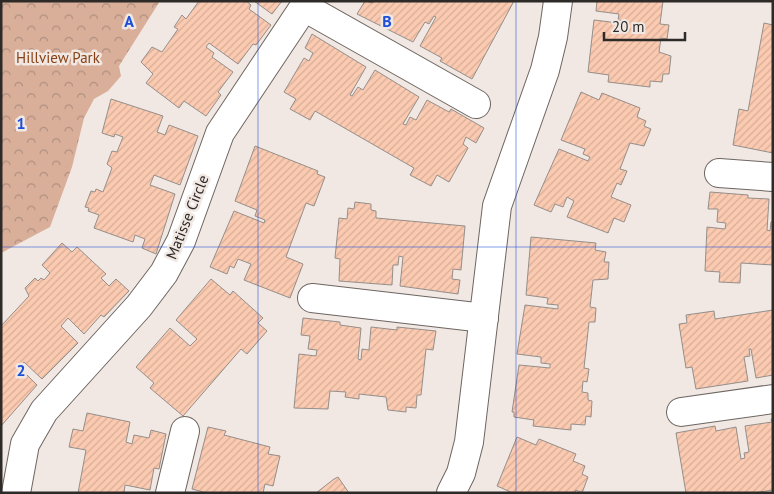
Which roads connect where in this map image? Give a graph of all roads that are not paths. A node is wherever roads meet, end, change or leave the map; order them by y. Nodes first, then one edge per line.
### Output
1 (558, 1) edge
2 (306, 4) edge
3 (476, 104) dead end
4 (719, 173) dead end
5 (773, 177) edge
6 (312, 298) dead end
7 (484, 318) junction
8 (773, 399) edge
9 (681, 412) dead end
10 (185, 431) dead end
11 (16, 493) edge
12 (170, 493) edge
13 (452, 493) edge

1 - 7 street
2 - 3 street, Matisse Circle
2 - 11 street, Matisse Circle
4 - 5 street
6 - 7 street
7 - 13 street
8 - 9 street
10 - 12 street

